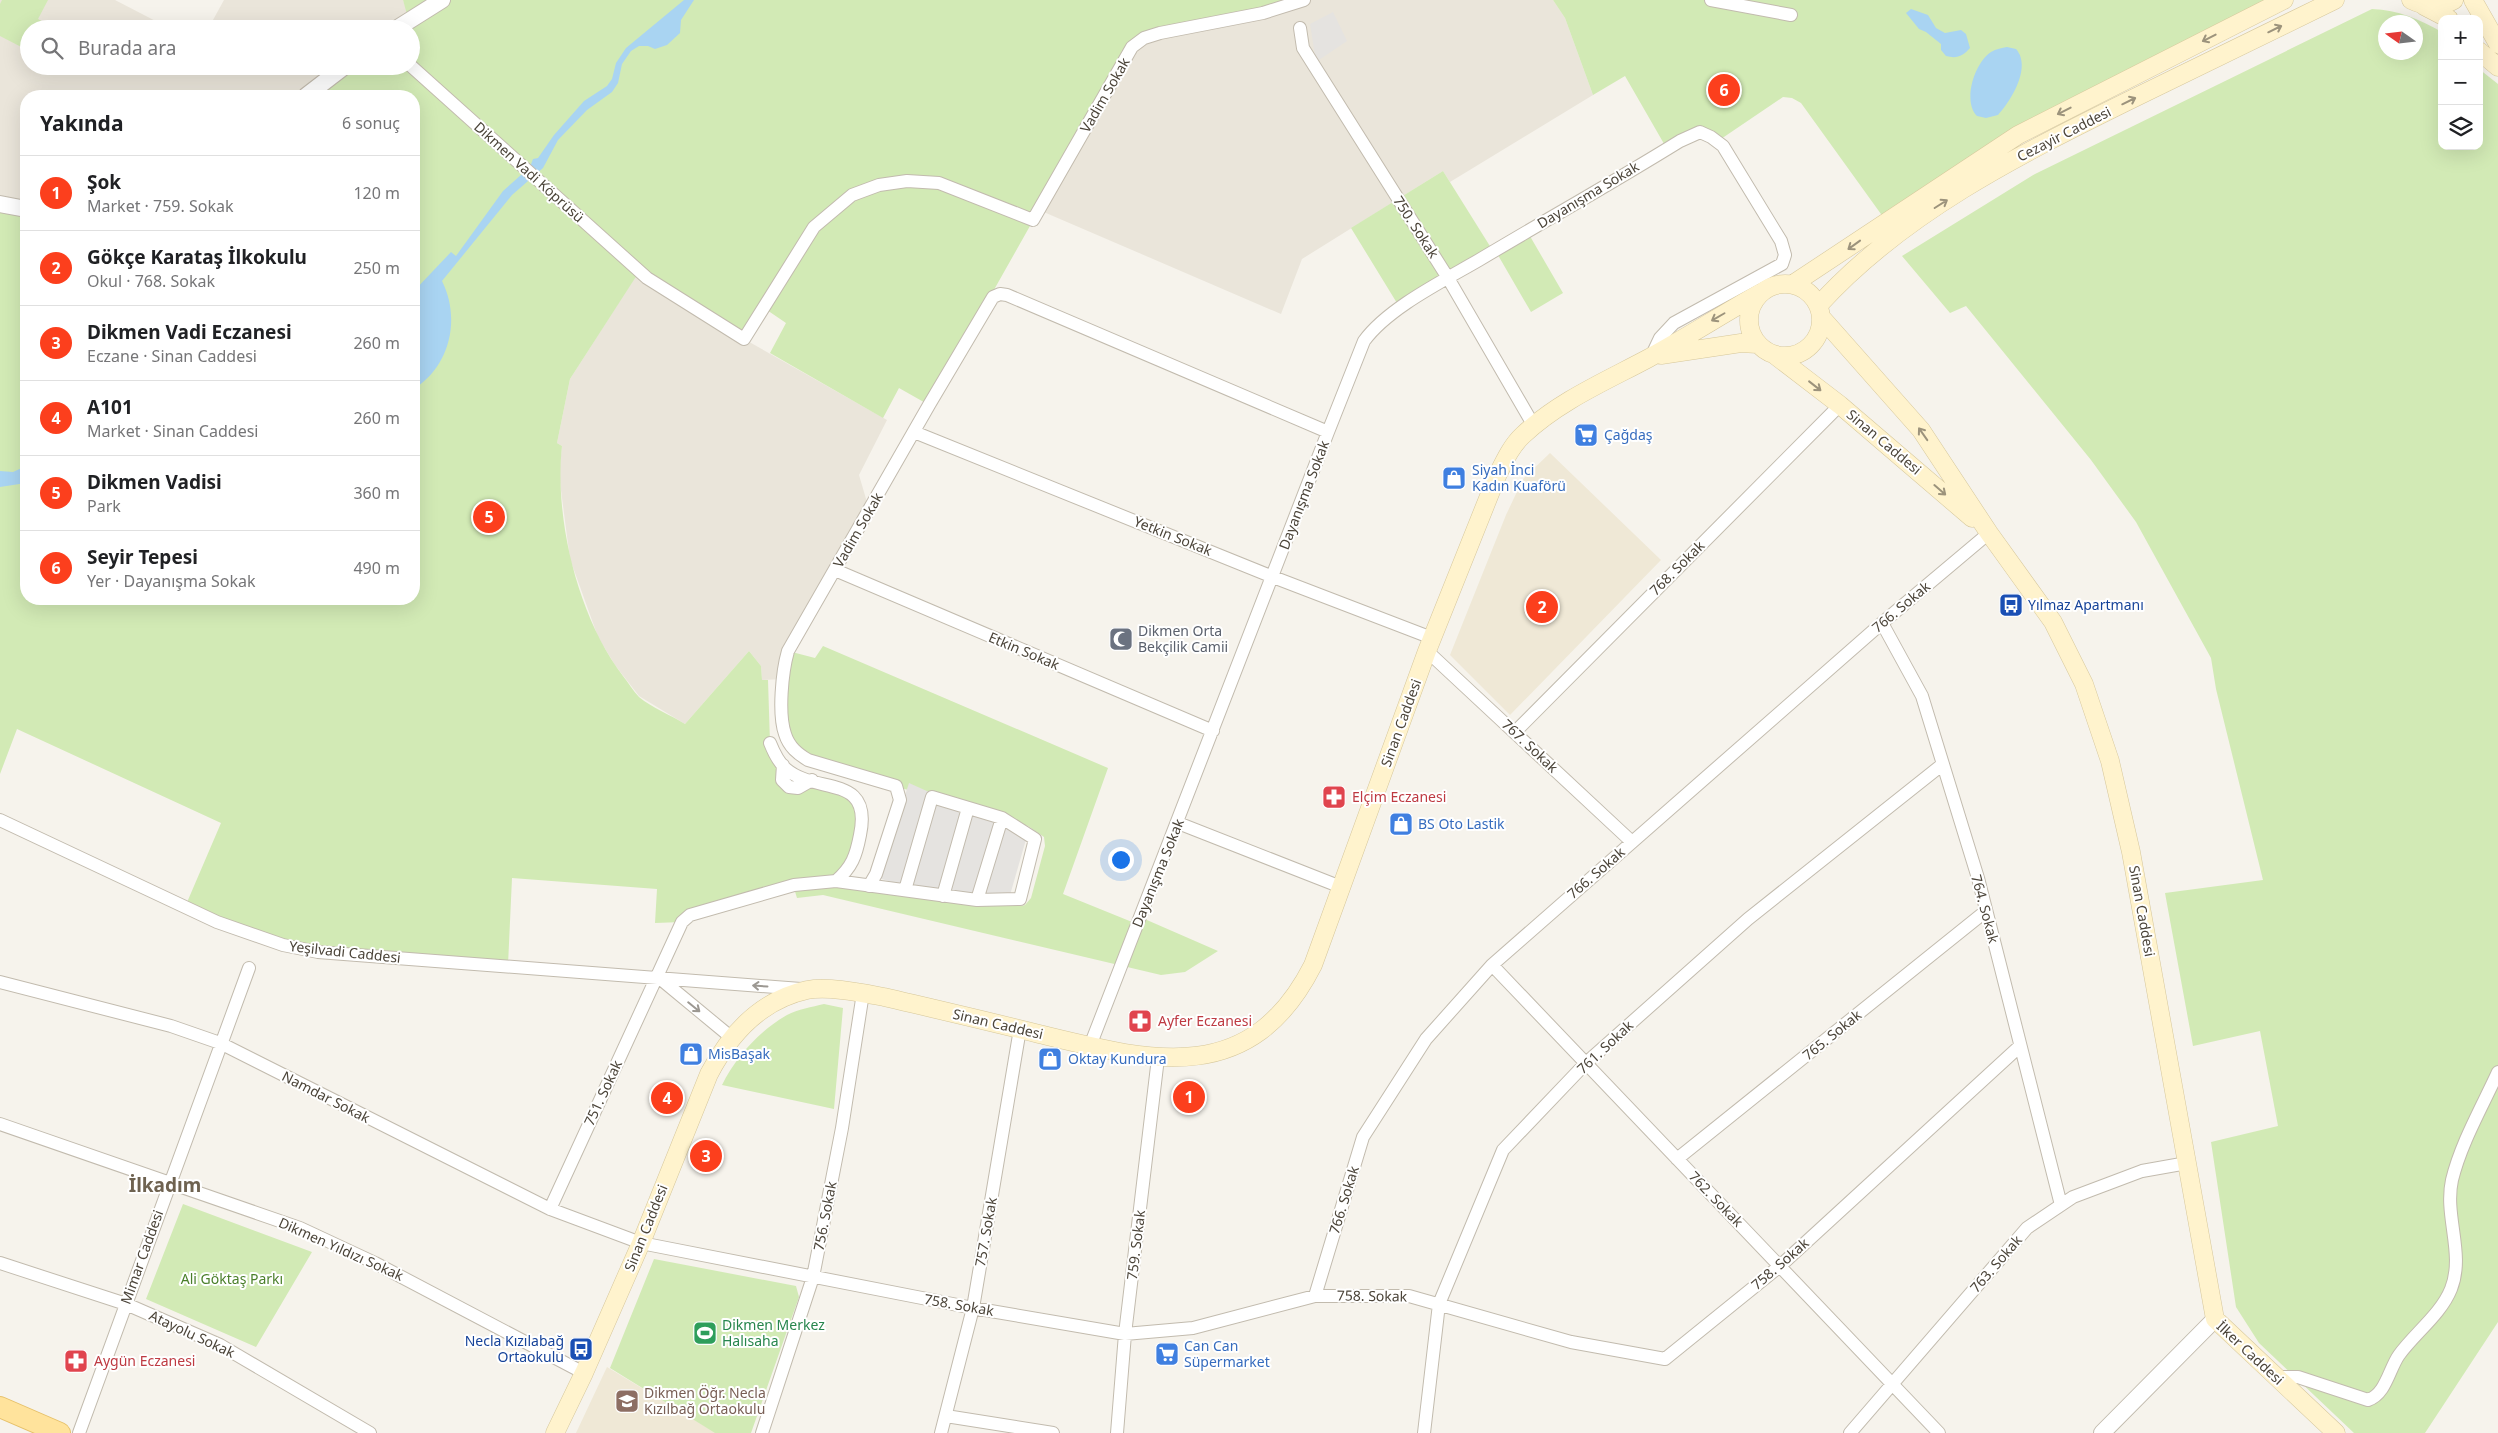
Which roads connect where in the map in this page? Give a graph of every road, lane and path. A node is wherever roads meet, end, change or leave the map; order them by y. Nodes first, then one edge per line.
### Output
1 (442, 0) edge
2 (1304, 0) edge
3 (1711, 0) edge
4 (2284, 0) edge
5 (2335, 0) edge
6 (2454, 0) edge
7 (2473, 0) edge
8 (2416, 2) edge
9 (1791, 15) dead end
10 (2441, 15) edge
11 (410, 20) edge
12 (1300, 28) dead end
13 (2498, 44) edge
14 (2483, 54) edge
15 (2498, 67) edge
16 (420, 74) edge
17 (333, 75) edge
18 (314, 90) edge
19 (0, 204) edge
20 (20, 208) edge
21 (1033, 220) joint
22 (1897, 223) junction
23 (1448, 278) junction
24 (1793, 284) junction
25 (1760, 293) junction
26 (1820, 311) junction
27 (1757, 344) junction
28 (1776, 356) junction
29 (1651, 357) junction
30 (1840, 405) junction
31 (1534, 426) junction
32 (914, 432) junction
33 (1328, 432) junction
34 (1989, 533) junction
35 (835, 570) junction
36 (1273, 577) junction
37 (1882, 623) junction
38 (1429, 644) junction
39 (1213, 731) junction
40 (1515, 732) junction
41 (770, 743) dead end
42 (1943, 764) junction
43 (968, 808) junction
44 (1002, 818) junction
45 (0, 820) edge
46 (1178, 823) junction
47 (1632, 842) junction
48 (836, 881) junction
49 (869, 886) junction
50 (1341, 887) junction
51 (905, 890) junction
52 (943, 896) junction
53 (977, 900) junction
54 (1986, 911) junction
55 (1492, 965) junction
56 (248, 968) dead end
57 (656, 976) junction
58 (0, 982) edge
59 (809, 990) junction
60 (863, 993) junction
61 (1020, 1029) junction
62 (732, 1038) junction
63 (220, 1043) junction
64 (1090, 1046) junction
65 (2020, 1046) junction
66 (1158, 1058) junction
67 (1586, 1064) junction
68 (2498, 1072) edge
69 (0, 1124) edge
70 (1677, 1158) junction
71 (2187, 1163) junction
72 (169, 1183) junction
73 (2061, 1205) junction
74 (550, 1209) junction
75 (640, 1243) junction
76 (0, 1263) edge
77 (1780, 1266) junction
78 (813, 1277) junction
79 (1315, 1296) junction
80 (126, 1304) junction
81 (1439, 1304) junction
82 (973, 1308) junction
83 (2214, 1319) junction
84 (1126, 1334) junction
85 (584, 1373) junction
86 (2276, 1377) junction
87 (1892, 1384) junction
88 (0, 1407) edge
89 (946, 1416) junction
90 (2334, 1432) edge
91 (60, 1433) edge
92 (79, 1433) edge
93 (370, 1433) edge
94 (555, 1433) edge
95 (762, 1433) edge
96 (941, 1433) edge
97 (1053, 1433) edge
98 (1117, 1433) edge
99 (1424, 1433) edge
100 (1850, 1433) edge
101 (1940, 1433) edge
102 (2102, 1433) edge

1 - 11 street
2 - 21 street, Vadim Sokak
3 - 9 street
4 -> 22 main road, Cezayir Caddesi
22 -> 5 main road, Cezayir Caddesi
6 - 8 main road
7 - 13 main road
8 - 10 main road
12 - 23 street, 750. Sokak
14 - 15 main road
16 - 21 street, Dikmen Vadi Köprüsü
17 - 18 street
19 - 20 street
22 -> 24 main road, Cezayir Caddesi
22 - 26 main road, Cezayir Caddesi
23 - 29 street, Dayanışma Sokak
23 - 31 street, 750. Sokak
23 - 33 street, Dayanışma Sokak
24 - 25 main road
24 - 26 main road
25 - 27 main road
25 -> 29 main road, Sinan Caddesi
26 - 28 main road
34 -> 26 main road, Sinan Caddesi
27 - 28 main road
27 - 29 main road, Sinan Caddesi
28 -> 30 main road, Sinan Caddesi
29 - 31 main road, Sinan Caddesi
30 -> 34 main road, Sinan Caddesi
30 - 40 street, 768. Sokak
31 - 38 main road, Sinan Caddesi
32 - 33 street, Vadim Sokak
32 - 35 street, Vadim Sokak
32 - 36 street, Yetkin Sokak
33 - 36 street, Dayanışma Sokak
34 - 37 street, 766. Sokak
34 - 71 main road, Sinan Caddesi
35 - 39 street, Etkin Sokak
35 - 49 street, Vadim Sokak
36 - 38 street, Yetkin Sokak
36 - 39 street, Dayanışma Sokak
37 - 42 street, 764. Sokak
37 - 47 street, 766. Sokak
38 - 40 street, 767. Sokak
38 - 50 main road, Sinan Caddesi
39 - 46 street, Dayanışma Sokak
40 - 47 street, 767. Sokak
41 - 48 street
42 - 54 street, 764. Sokak
42 - 67 street, 761. Sokak
43 - 44 street
43 - 51 street
43 - 52 street
44 - 53 street
44 - 53 street, 751. Sokak
45 - 57 street, Yeşilvadi Caddesi
46 - 50 street
46 - 64 street, Dayanışma Sokak
47 - 55 street, 766. Sokak
48 - 49 street, 751. Sokak
48 - 57 street, 751. Sokak
49 - 51 street, 751. Sokak
50 - 66 main road, Sinan Caddesi
51 - 52 street, 751. Sokak
52 - 53 street, 751. Sokak
54 - 65 street, 764. Sokak
54 - 70 street, 765. Sokak
55 - 67 street, 762. Sokak
55 - 79 street, 766. Sokak
56 - 63 street, Mimar Caddesi
59 -> 57 street, Yeşilvadi Caddesi
57 -> 62 street
57 - 74 street, 751. Sokak
58 - 63 street, Namdar Sokak
59 - 60 main road, Sinan Caddesi
59 - 62 main road, Sinan Caddesi
60 - 61 main road, Sinan Caddesi
60 - 78 street, 756. Sokak
61 - 64 main road, Sinan Caddesi
61 - 82 street, 757. Sokak
62 - 75 main road, Sinan Caddesi
63 - 72 street, Mimar Caddesi
63 - 74 street, Namdar Sokak
64 - 66 main road, Sinan Caddesi
65 - 73 street, 764. Sokak
65 - 77 street, 758. Sokak
66 - 84 street, 759. Sokak
67 - 70 street, 762. Sokak
67 - 81 street, 761. Sokak
68 - 86 street
69 - 72 street, Dikmen Yıldızı Sokak
70 - 77 street, 762. Sokak
71 - 73 street, 763. Sokak
71 - 83 main road, Sinan Caddesi
72 - 80 street, Mimar Caddesi
72 - 85 street, Dikmen Yıldızı Sokak
73 - 87 street, 763. Sokak
74 - 75 street, Namdar Sokak
75 - 78 street, 758. Sokak
75 - 85 main road, Sinan Caddesi
76 - 80 street, Atayolu Sokak
77 - 81 street, 758. Sokak
77 - 87 street, 762. Sokak
78 - 82 street, 758. Sokak
78 - 95 street, 756. Sokak
79 - 81 street, 758. Sokak
79 - 84 street, 758. Sokak
80 - 92 street, Mimar Caddesi
80 - 93 street, Atayolu Sokak
81 - 99 street, 761. Sokak
82 - 84 street, 758. Sokak
82 - 89 street, 757. Sokak
83 - 86 main road, İlker Caddesi
83 - 102 street, İlker Caddesi
84 - 98 street, 759. Sokak
85 - 94 main road, Sinan Caddesi
86 - 90 main road, İlker Caddesi
87 - 100 street, 763. Sokak
87 - 101 street, 762. Sokak
88 - 91 main road
89 - 96 street, 757. Sokak
89 - 97 street

